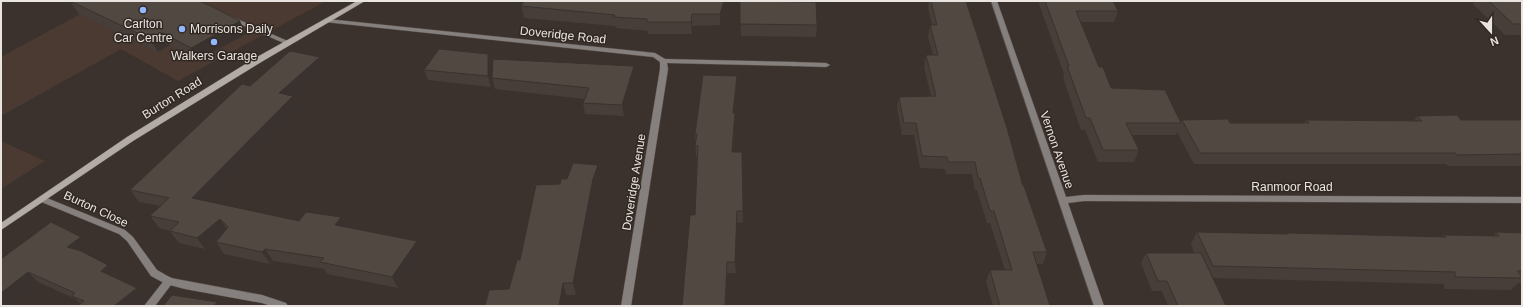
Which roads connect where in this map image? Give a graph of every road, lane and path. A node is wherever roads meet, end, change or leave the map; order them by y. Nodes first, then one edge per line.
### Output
1 (362, 1) edge
2 (994, 1) edge
3 (222, 14) edge
4 (327, 21) junction
5 (288, 43) junction
6 (663, 61) junction
7 (826, 65) dead end
8 (42, 199) junction
9 (1062, 200) junction
10 (1522, 200) edge
11 (1, 227) edge
12 (169, 280) junction
13 (149, 306) edge
14 (283, 306) edge
15 (626, 306) edge
16 (1099, 306) edge

1 - 4 main road, Burton Road
2 - 9 street, Vernon Avenue
3 - 5 street
4 - 5 main road, Burton Road
4 - 6 street, Doveridge Road
5 - 8 main road, Burton Road
6 - 7 street, Doveridge Road
6 - 15 street, Doveridge Avenue
8 - 11 main road, Burton Road
8 - 12 street, Burton Close
9 - 10 street, Ranmoor Road
9 - 16 street, Vernon Avenue
12 - 13 street
12 - 14 street, Burton Close

